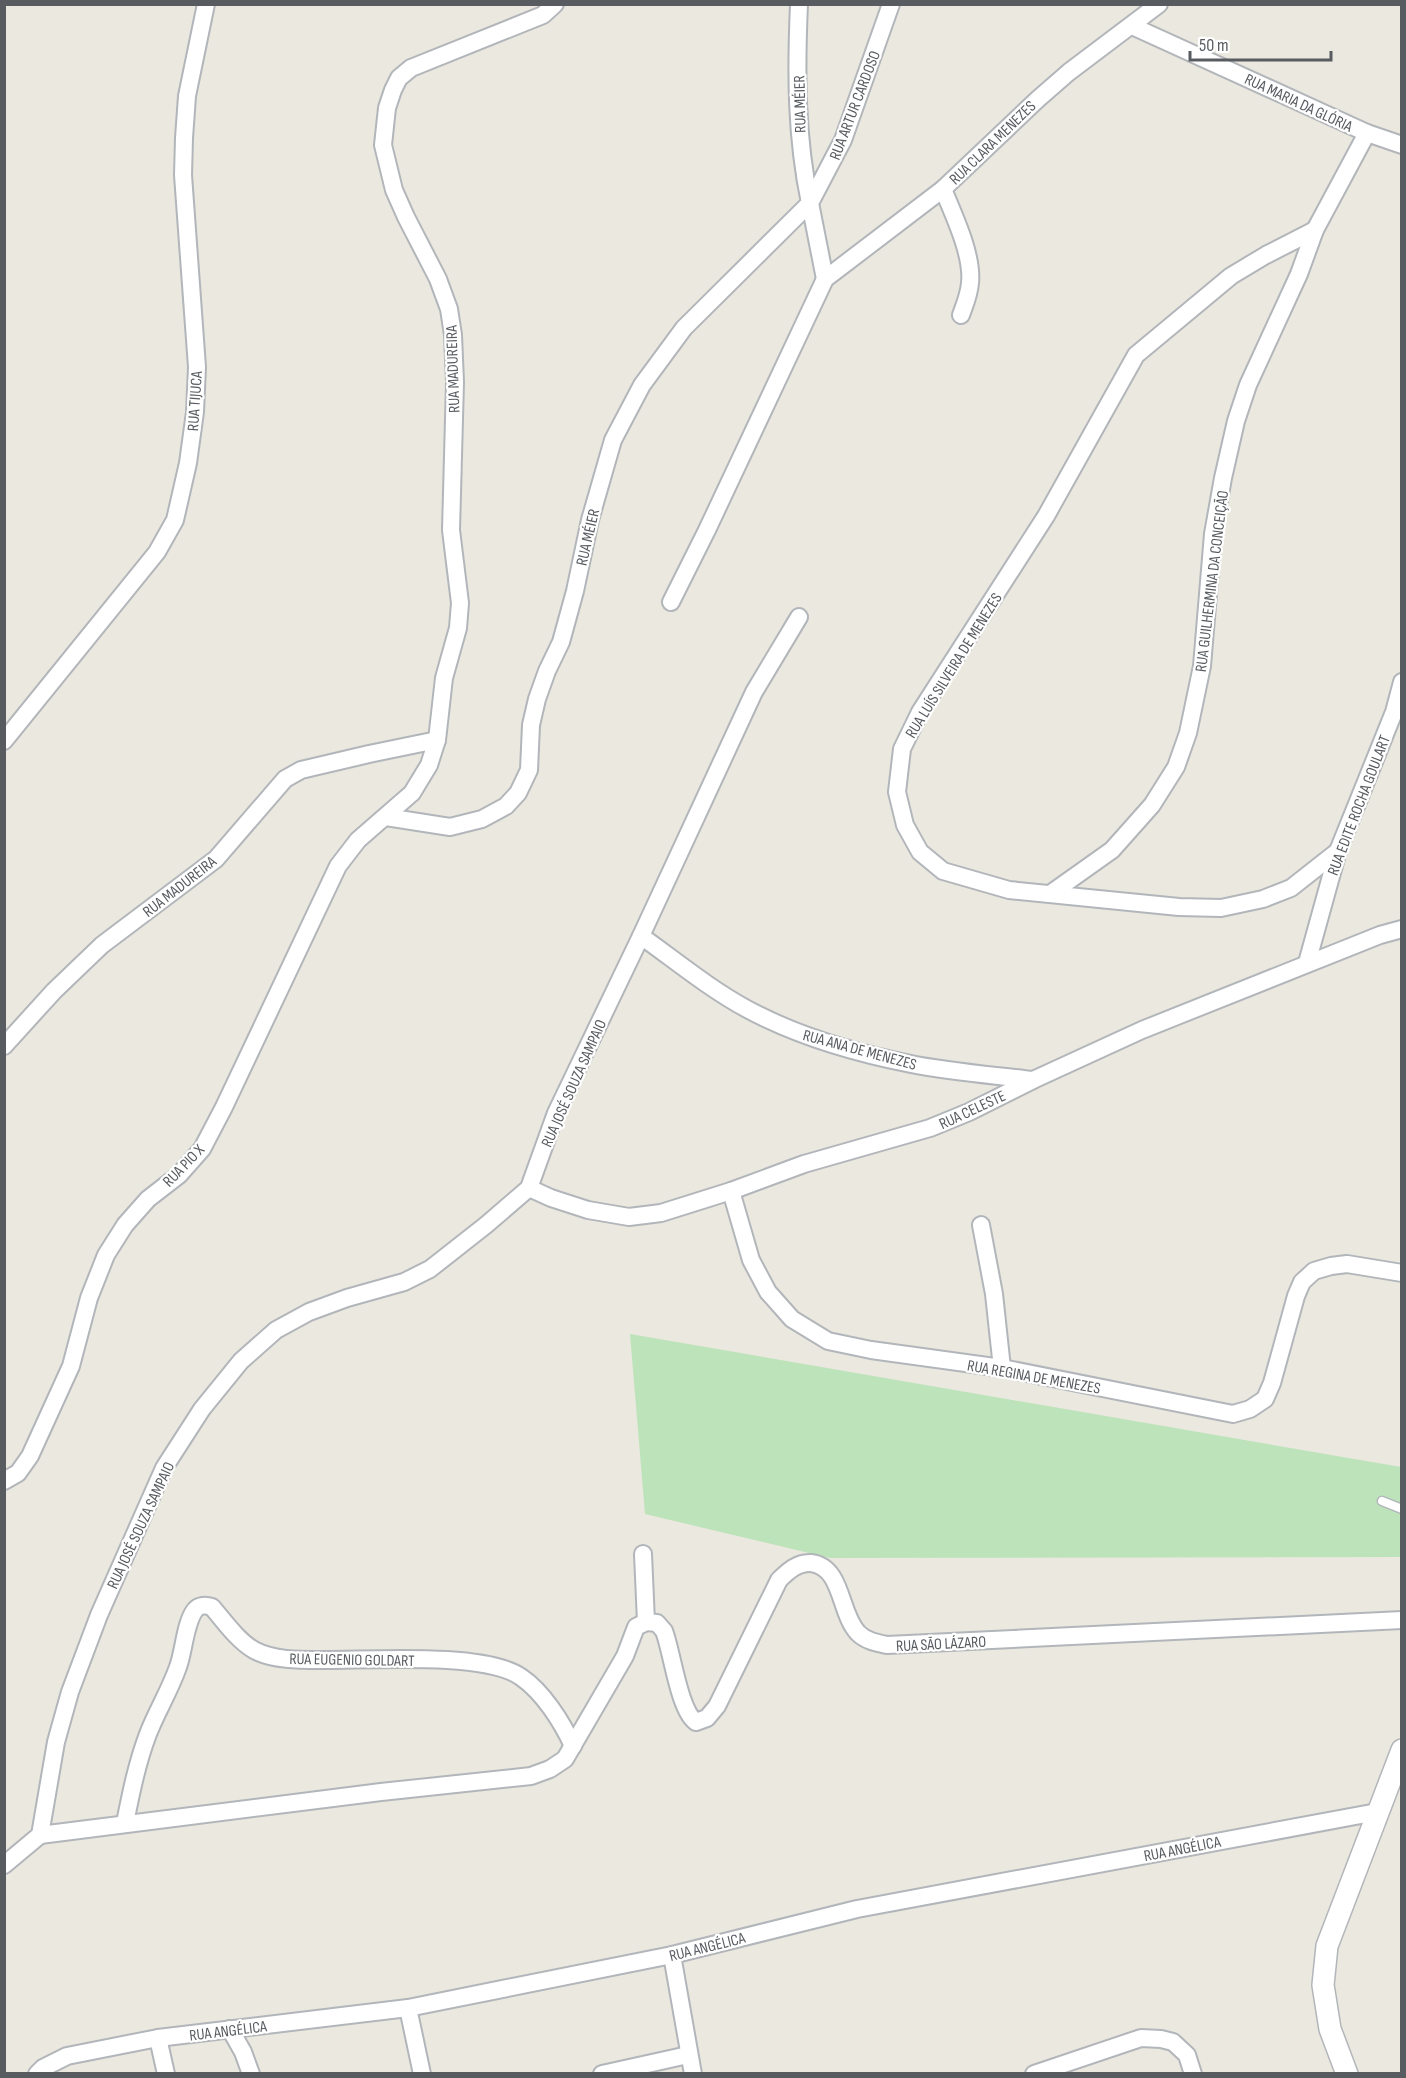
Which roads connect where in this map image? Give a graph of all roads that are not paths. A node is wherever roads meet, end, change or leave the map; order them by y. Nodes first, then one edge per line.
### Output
1 (206, 4) edge
2 (555, 4) edge
3 (799, 4) edge
4 (891, 4) edge
5 (1159, 4) edge
6 (1132, 26) junction
7 (1367, 133) junction
8 (1401, 145) edge
9 (943, 189) junction
10 (810, 203) junction
11 (1314, 230) junction
12 (825, 279) junction
13 (961, 315) dead end
14 (671, 602) dead end
15 (799, 617) dead end
16 (1401, 681) edge
17 (437, 740) junction
18 (4, 741) edge
19 (386, 817) junction
20 (1338, 851) junction
21 (1050, 894) junction
22 (1401, 930) edge
23 (641, 936) junction
24 (1307, 963) junction
25 (4, 1046) edge
26 (1033, 1080) junction
27 (529, 1188) junction
28 (731, 1191) junction
29 (981, 1225) dead end
30 (1401, 1273) edge
31 (1002, 1368) junction
32 (4, 1481) edge
33 (1382, 1502) dead end
34 (1401, 1509) edge
35 (643, 1554) dead end
36 (1401, 1620) edge
37 (646, 1622) junction
38 (573, 1746) junction
39 (1401, 1750) edge
40 (1377, 1812) junction
41 (125, 1823) junction
42 (40, 1835) junction
43 (4, 1865) edge
44 (672, 1955) junction
45 (408, 2008) junction
46 (230, 2029) junction
47 (158, 2038) junction
48 (688, 2055) junction
49 (37, 2073) edge
50 (166, 2073) edge
51 (251, 2073) edge
52 (422, 2073) edge
53 (602, 2073) edge
54 (693, 2073) edge
55 (1034, 2073) edge
56 (1193, 2073) edge
57 (1347, 2073) edge

1 - 18 street, RUA TIJUCA
2 - 17 street, RUA MADUREIRA
3 - 10 street, RUA MÉIER
4 - 10 street, RUA ARTUR CARDOSO
5 - 6 street, RUA CLARA MENEZES
6 - 7 street, RUA MARIA DA GLÓRIA
6 - 9 street, RUA CLARA MENEZES
7 - 8 street, RUA MARIA DA GLÓRIA
7 - 11 street, RUA GUILHERMINA DA CONCEIÇÃO
9 - 12 street, RUA CLARA MENEZES
9 - 13 street
10 - 12 street, RUA MÉIER
10 - 19 street, RUA MÉIER
11 - 21 street, RUA GUILHERMINA DA CONCEIÇÃO
11 - 21 street, RUA LUÍS SILVEIRA DE MENEZES
12 - 14 street
15 - 23 street, RUA JOSÉ SOUZA SAMPAIO
16 - 20 street, RUA EDITE ROCHA GOULART
17 - 19 street, RUA MADUREIRA
17 - 25 street, RUA MADUREIRA
19 - 32 street, RUA PIO X
20 - 21 street, RUA LUÍS SILVEIRA DE MENEZES
20 - 24 street, RUA EDITE ROCHA GOULART
22 - 24 street, RUA CELESTE
23 - 26 street, RUA ANA DE MENEZES
23 - 27 street, RUA JOSÉ SOUZA SAMPAIO
24 - 26 street, RUA CELESTE
26 - 28 street, RUA CELESTE
27 - 28 street, RUA CELESTE
27 - 42 street, RUA JOSÉ SOUZA SAMPAIO
28 - 31 street, RUA REGINA DE MENEZES
29 - 31 street
30 - 31 street, RUA REGINA DE MENEZES
33 - 34 lane
35 - 37 street
36 - 37 street, RUA SÃO LÁZARO
37 - 38 street
38 - 41 street
38 - 41 street, RUA EUGENIO GOLDART
39 - 40 street
40 - 44 street, RUA ANGÉLICA
40 - 57 street
41 - 42 street
42 - 43 street
44 - 45 street, RUA ANGÉLICA
44 - 48 street
45 - 46 street, RUA ANGÉLICA
45 - 52 street
46 - 47 street, RUA ANGÉLICA
46 - 51 street
47 - 49 street, RUA ANGÉLICA
47 - 50 street
48 - 53 street
48 - 54 street
55 - 56 street

